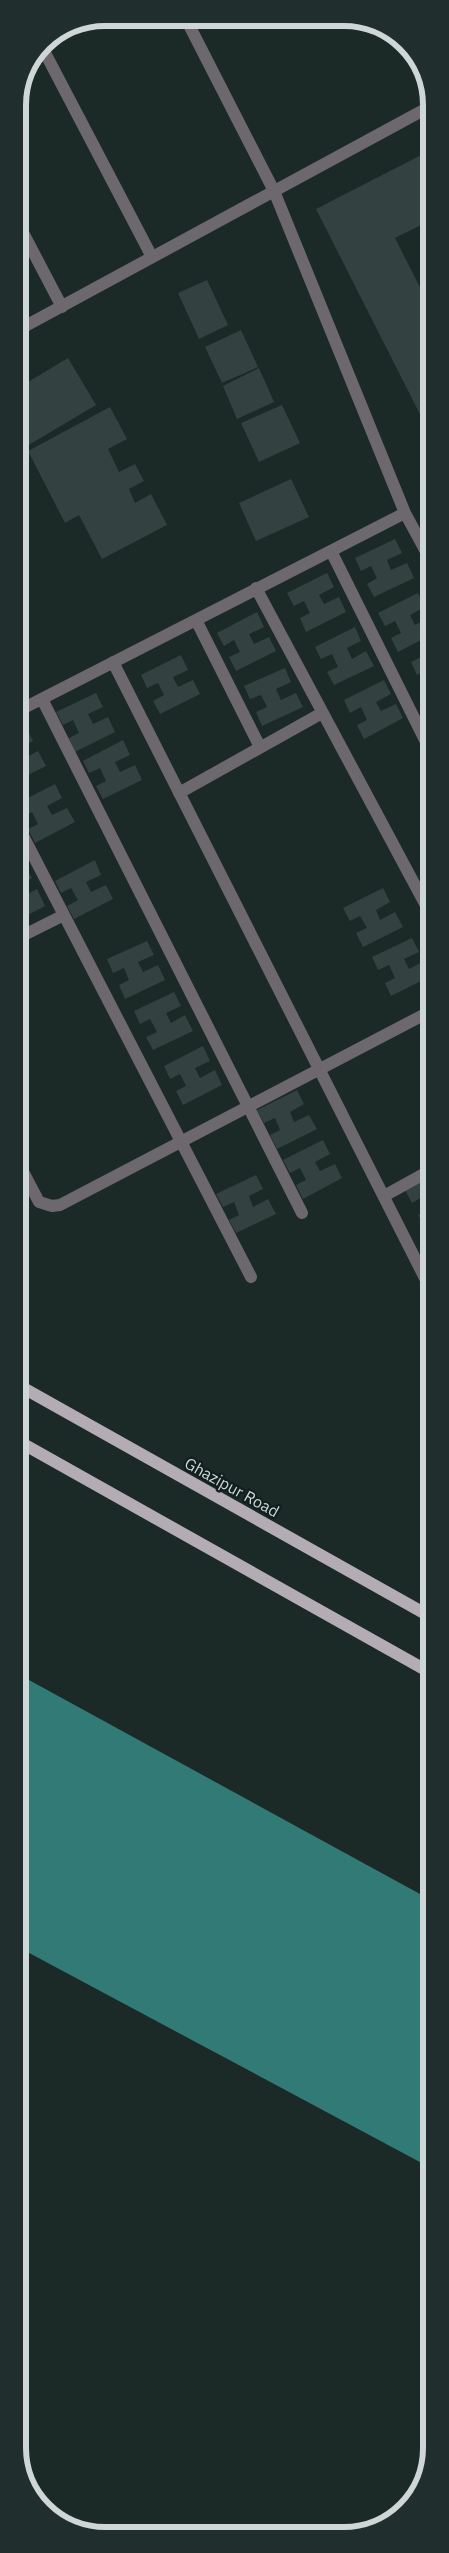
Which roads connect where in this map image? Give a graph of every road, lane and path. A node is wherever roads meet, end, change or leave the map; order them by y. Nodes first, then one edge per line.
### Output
1 (190, 26) edge
2 (45, 54) edge
3 (423, 110) edge
4 (274, 190) junction
5 (26, 238) edge
6 (152, 257) junction
7 (62, 307) junction
8 (26, 326) edge
9 (405, 513) junction
10 (423, 546) edge
11 (331, 551) junction
12 (256, 588) junction
13 (196, 620) junction
14 (113, 662) junction
15 (42, 699) junction
16 (26, 708) edge
17 (322, 713) junction
18 (423, 736) edge
19 (260, 747) junction
20 (179, 793) junction
21 (26, 841) edge
22 (423, 900) edge
23 (64, 915) junction
24 (26, 934) edge
25 (423, 1015) edge
26 (319, 1069) junction
27 (248, 1107) junction
28 (182, 1142) junction
29 (423, 1174) edge
30 (26, 1177) edge
31 (384, 1196) junction
32 (302, 1213) dead end
33 (423, 1274) edge
34 (251, 1276) dead end
35 (26, 1389) edge
36 (26, 1445) edge
37 (423, 1613) edge
38 (423, 1669) edge

1 - 4 street
2 - 6 street
3 - 4 street
4 - 6 street
4 - 9 street
5 - 7 street
6 - 7 street
7 - 8 street
9 - 10 street
9 - 11 street
11 - 12 street
11 - 18 street
12 - 13 street
12 - 17 street
13 - 14 street
13 - 19 street
14 - 15 street
14 - 20 street
15 - 16 street
15 - 27 street
17 - 19 street
17 - 22 street
19 - 20 street
20 - 26 street
21 - 23 street
23 - 24 street
23 - 28 street
25 - 26 street
26 - 27 street
26 - 31 street
27 - 28 street
27 - 32 street
28 - 30 street
28 - 34 street
29 - 31 street
31 - 33 street
35 - 37 main road, Ghazipur Road
36 - 38 main road

